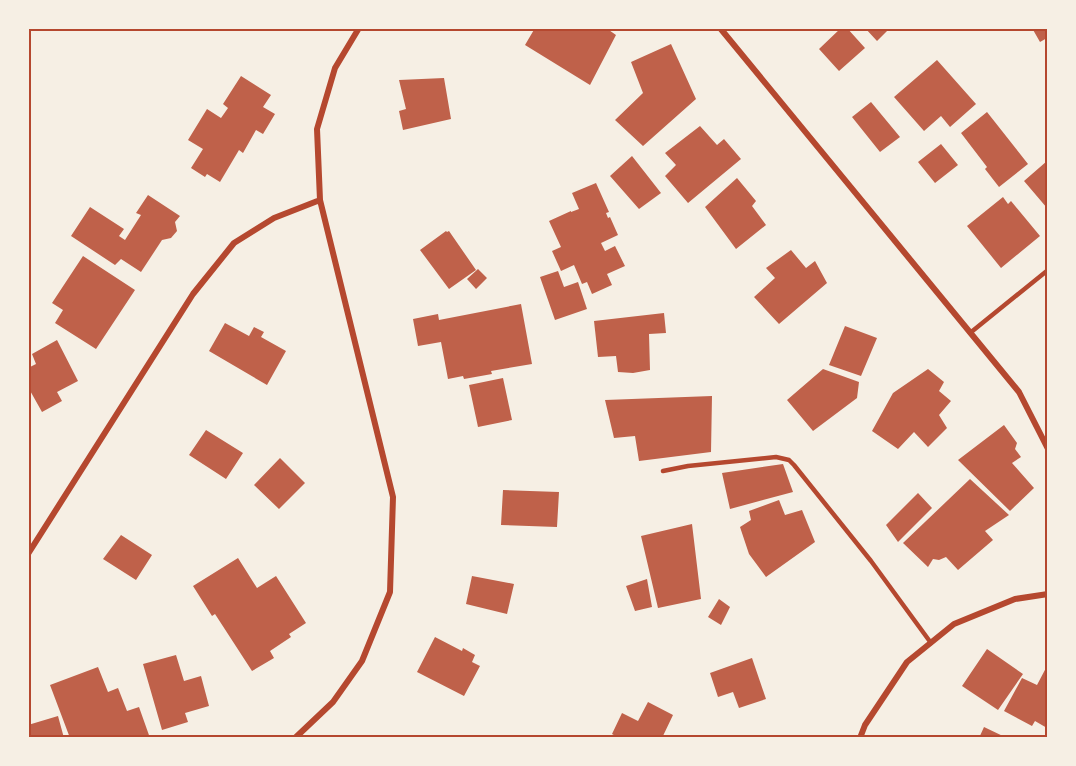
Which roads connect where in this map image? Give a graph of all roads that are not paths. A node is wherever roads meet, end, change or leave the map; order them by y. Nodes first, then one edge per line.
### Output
1 (359, 28) edge
2 (720, 28) edge
3 (320, 200) junction
4 (1047, 270) edge
5 (970, 333) junction
6 (1047, 449) edge
7 (663, 471) dead end
8 (28, 554) edge
9 (1047, 594) edge
10 (931, 643) junction
11 (295, 738) edge
12 (860, 738) edge

1 - 3 street
2 - 5 street
3 - 8 street
3 - 11 street
4 - 5 lane
5 - 6 street
7 - 10 lane
9 - 10 street
10 - 12 street

